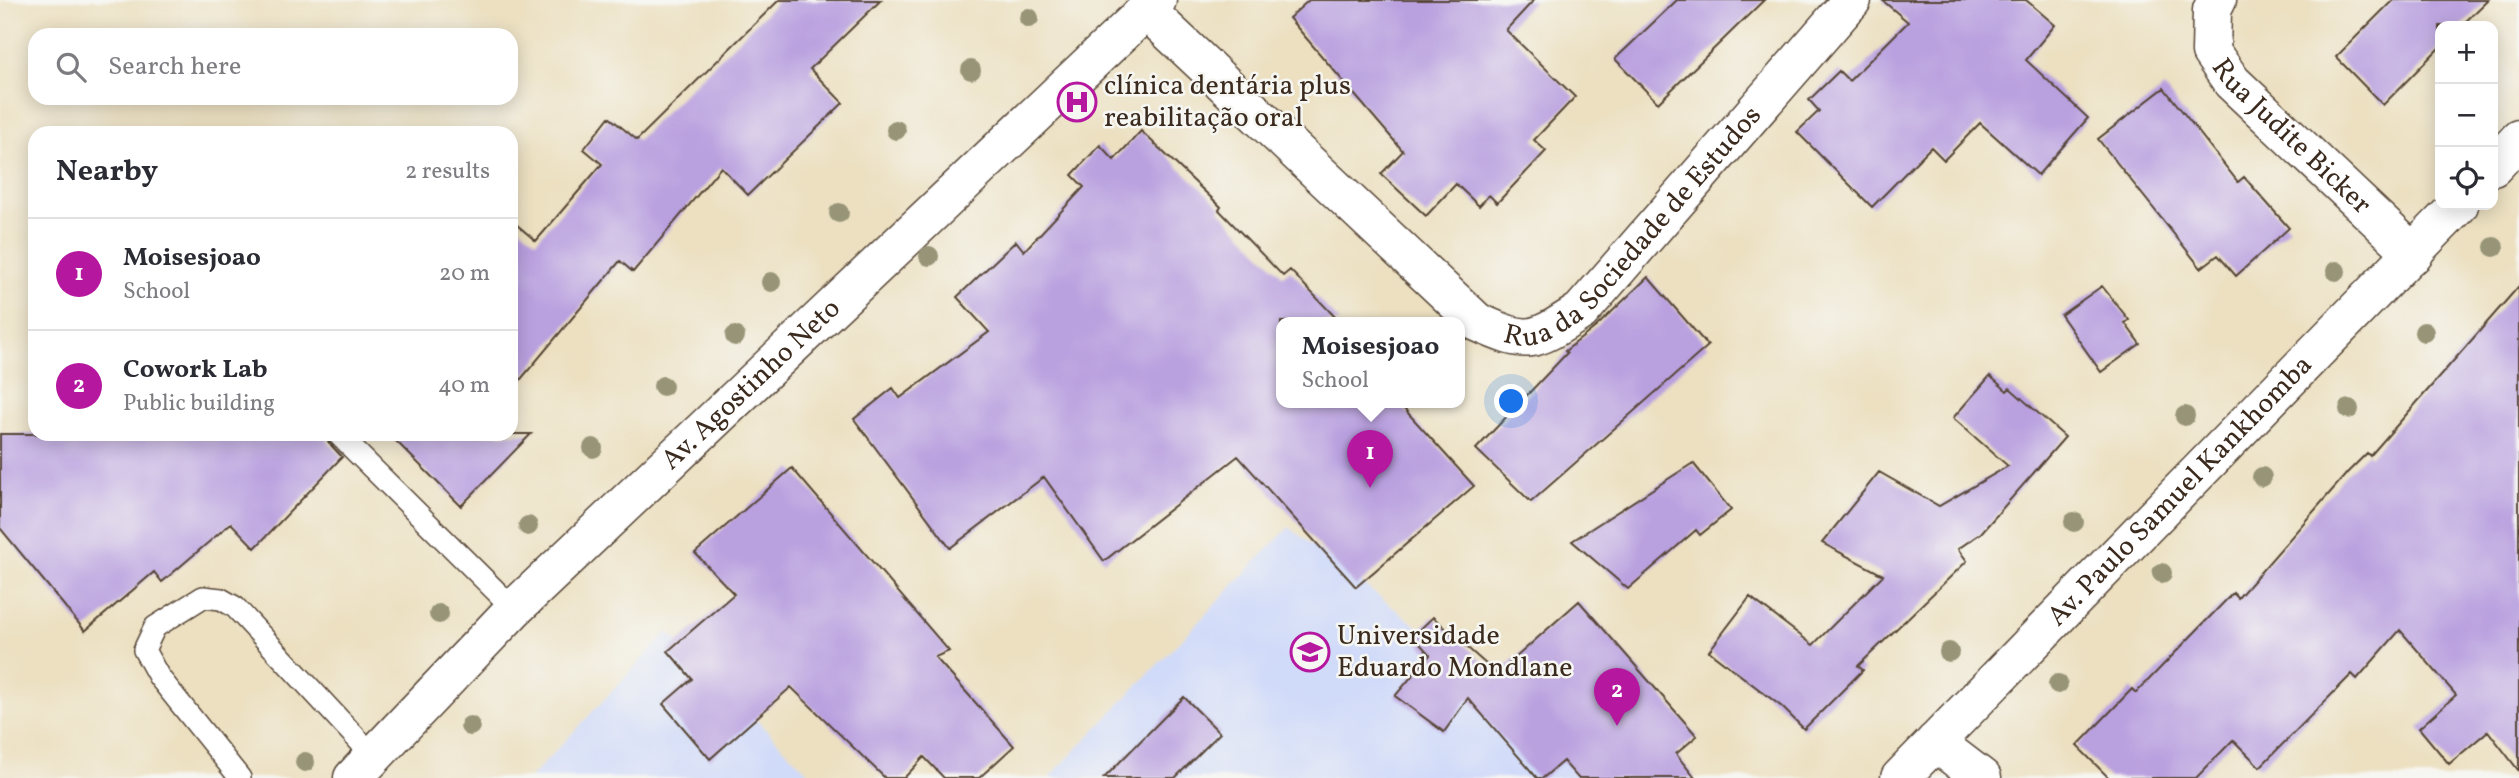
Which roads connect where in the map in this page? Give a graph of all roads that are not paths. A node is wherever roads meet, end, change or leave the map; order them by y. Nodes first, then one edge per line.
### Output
1 (1853, 0) edge
2 (2217, 0) edge
3 (1152, 5) edge
4 (2519, 139) edge
5 (2498, 162) edge
6 (2454, 210) edge
7 (2414, 254) junction
8 (345, 441) edge
9 (514, 609) junction
10 (1935, 742) junction
11 (364, 767) edge
12 (240, 778) edge
13 (1900, 778) edge
14 (1982, 778) edge

1 - 3 street, Rua da Sociedade de Estudos
2 - 7 street, Rua Judite Bicker
3 - 9 street, Av. Agostinho Neto
4 - 5 street
6 - 7 street, Av. Paulo Samuel Kankhomba
7 - 10 street, Av. Paulo Samuel Kankhomba
8 - 9 lane
9 - 11 street, Av. Agostinho Neto
10 - 13 street, Av. Paulo Samuel Kankhomba
10 - 14 street
11 - 12 lane

